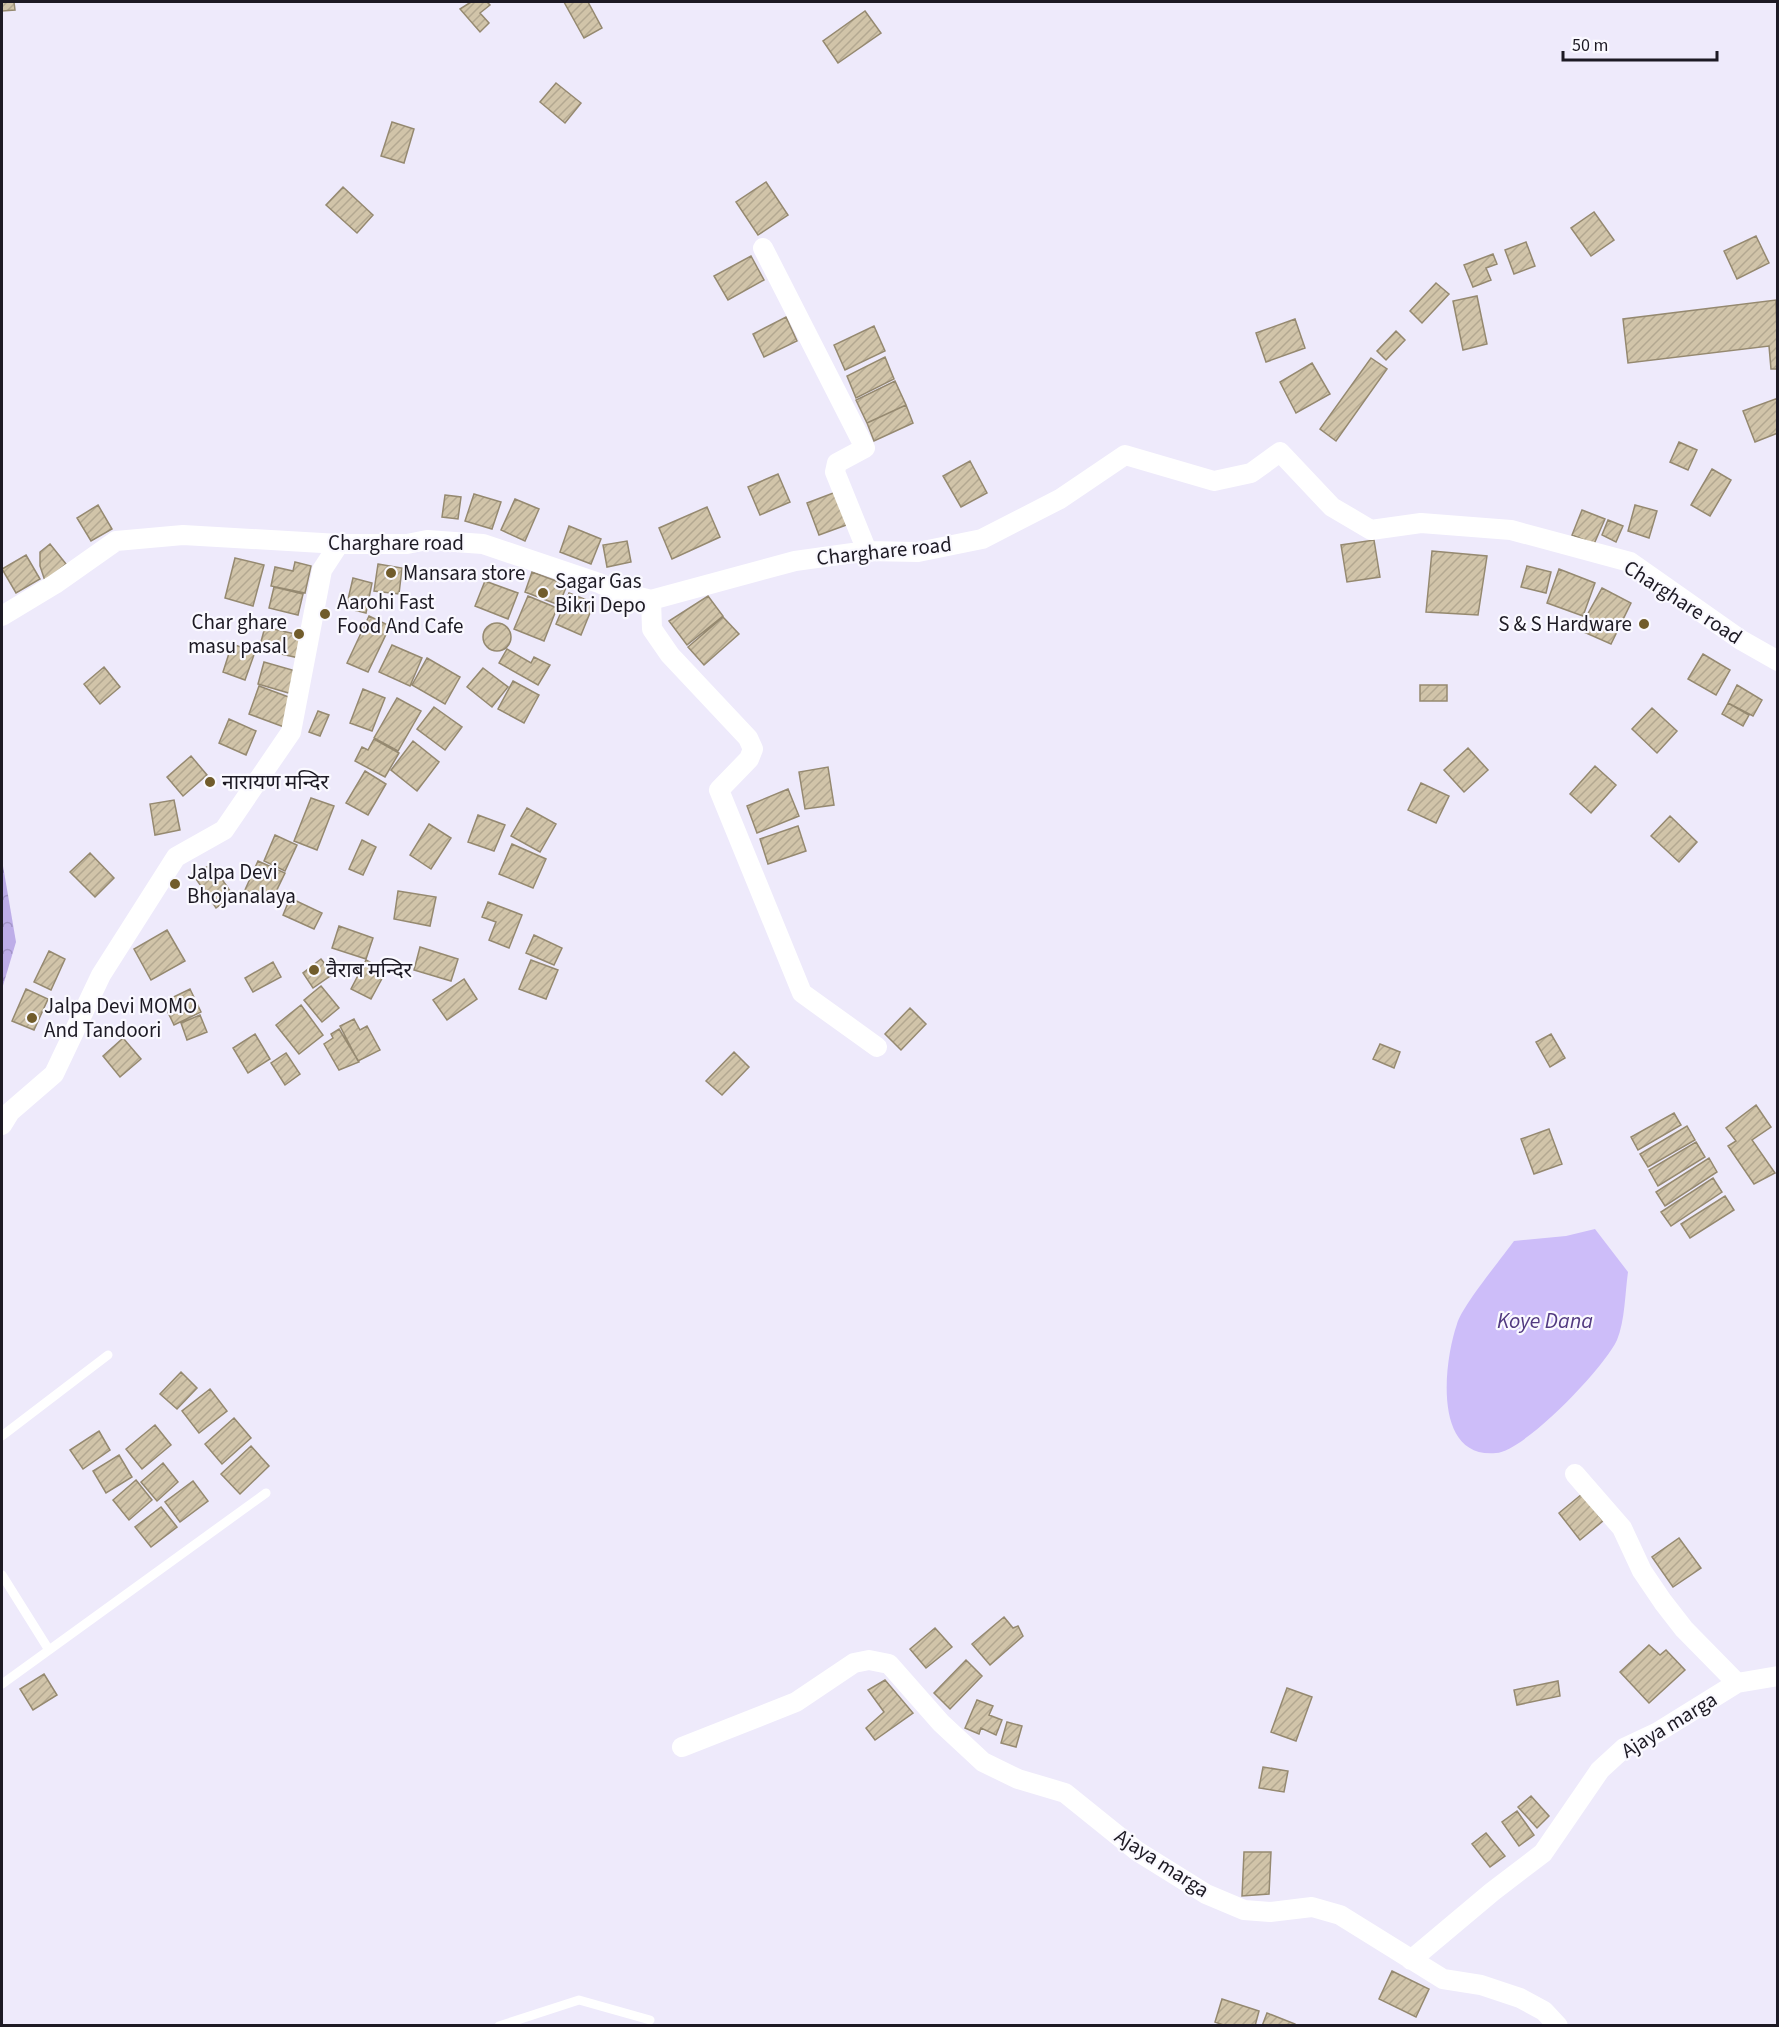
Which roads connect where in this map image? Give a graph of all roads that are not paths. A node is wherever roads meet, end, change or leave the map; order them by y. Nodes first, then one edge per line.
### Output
1 (763, 248) dead end
2 (339, 544) junction
3 (867, 551) junction
4 (651, 600) junction
5 (2, 616) edge
6 (1778, 661) edge
7 (877, 1047) dead end
8 (2, 1125) edge
9 (108, 1355) dead end
10 (2, 1436) edge
11 (1575, 1474) dead end
12 (266, 1493) dead end
13 (2, 1575) edge
14 (49, 1650) junction
15 (1778, 1676) edge
16 (1737, 1683) junction
17 (2, 1684) edge
18 (682, 1747) dead end
19 (1411, 1960) junction
20 (651, 2020) dead end
21 (499, 2025) edge
22 (1558, 2025) edge

1 - 3 street
2 - 4 street, Charghare road
2 - 5 street, Charghare road
2 - 8 street
3 - 4 street, Charghare road
3 - 6 street, Charghare road
4 - 7 street
9 - 10 lane
11 - 16 street
12 - 14 lane
13 - 14 lane
14 - 17 lane
15 - 16 street, Ajaya marga
16 - 19 street, Ajaya marga
18 - 19 street, Ajaya marga
19 - 22 street
20 - 21 lane

